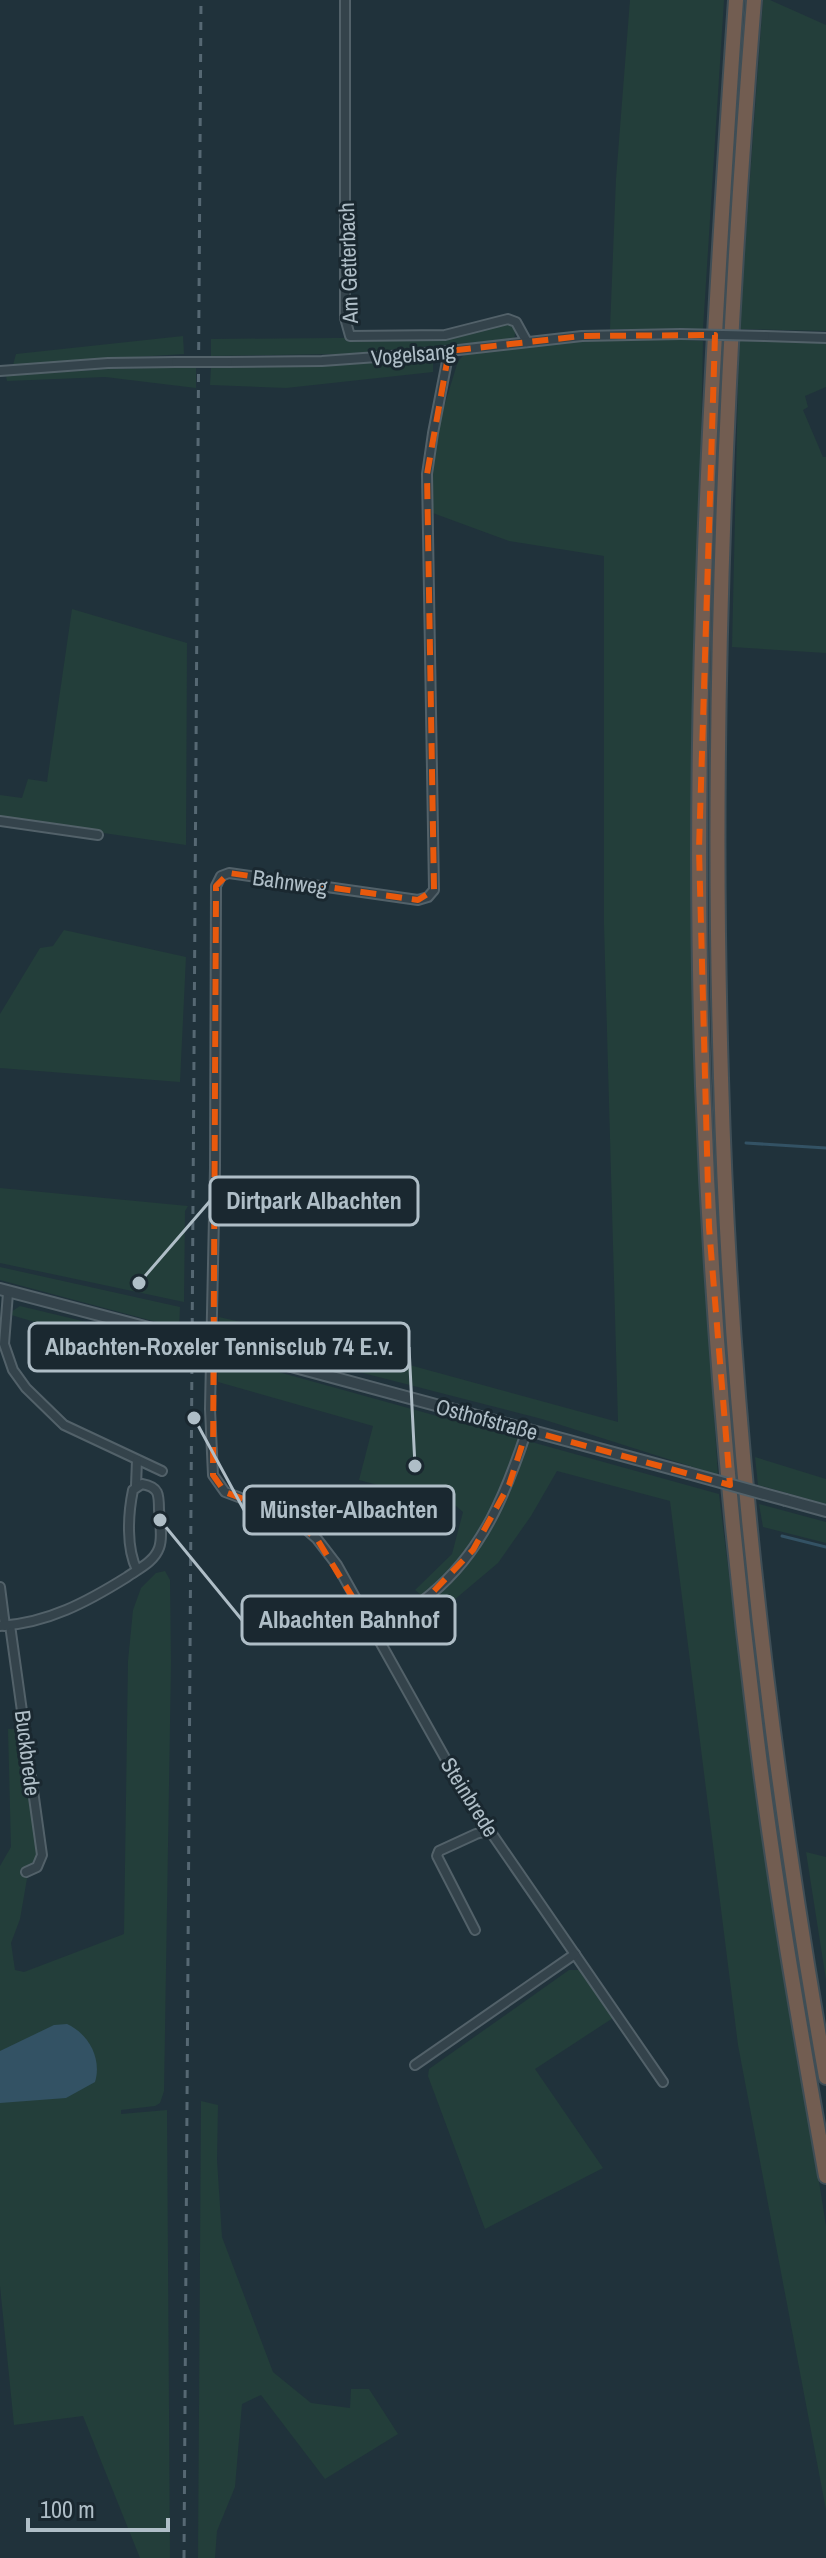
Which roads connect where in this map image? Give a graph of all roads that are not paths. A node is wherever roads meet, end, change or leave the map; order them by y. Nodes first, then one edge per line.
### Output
1 (345, 0) edge
2 (736, 0) edge
3 (754, 0) edge
4 (826, 338) edge
5 (527, 342) junction
6 (449, 351) junction
7 (0, 371) edge
8 (0, 821) edge
9 (98, 835) dead end
10 (3, 1292) edge
11 (2, 1334) edge
12 (527, 1430) junction
13 (137, 1460) junction
14 (162, 1471) dead end
15 (136, 1486) junction
16 (225, 1492) joint
17 (826, 1511) edge
18 (137, 1570) junction
19 (0, 1587) edge
20 (5, 1626) edge
21 (375, 1634) junction
22 (490, 1830) junction
23 (26, 1872) dead end
24 (475, 1930) dead end
25 (575, 1954) junction
26 (415, 2065) dead end
27 (826, 2077) edge
28 (663, 2082) dead end
29 (826, 2176) edge

1 - 5 street, Am Getterbach
2 - 29 highway
3 - 27 highway
4 - 5 street, Vogelsang, bridge
5 - 6 street, Vogelsang
6 - 7 street, Vogelsang, bridge
6 - 16 street, Bahnweg
8 - 9 street
10 - 11 street
10 - 12 street, Osthofstraße, bridge
11 - 13 street
12 - 17 street, Osthofstraße, bridge
12 - 21 street
13 - 14 street
13 - 15 street
15 - 18 street
15 - 18 street
16 - 21 street, Steinbrede
18 - 20 street
19 - 20 street
20 - 23 street, Buckbrede
21 - 22 street, Steinbrede
22 - 24 street
22 - 25 street, Steinbrede
25 - 26 street
25 - 28 street, Steinbrede

